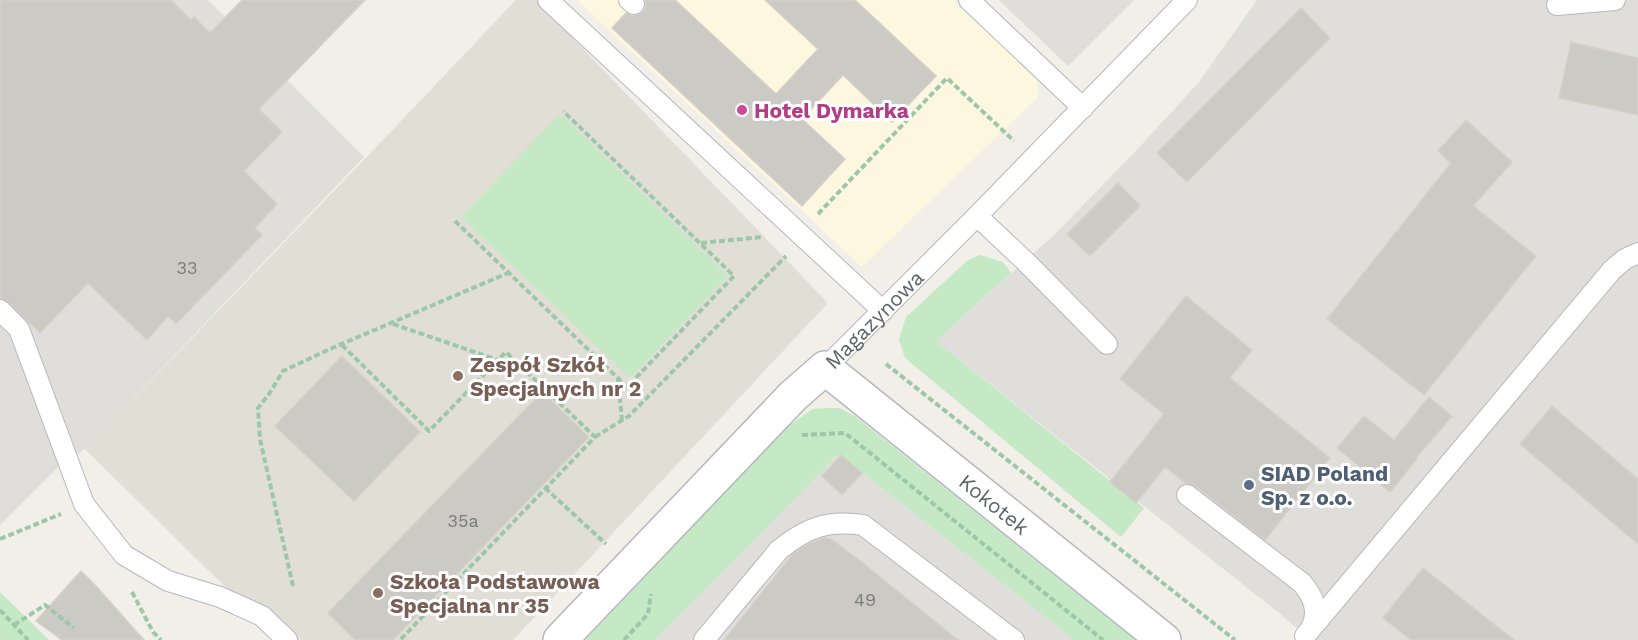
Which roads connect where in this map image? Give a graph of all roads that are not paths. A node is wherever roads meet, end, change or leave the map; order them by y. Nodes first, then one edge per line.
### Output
1 (548, 0) edge
2 (969, 0) edge
3 (1187, 0) edge
4 (1615, 0) edge
5 (1557, 5) dead end
6 (1083, 108) junction
7 (977, 216) junction
8 (1638, 253) edge
9 (0, 310) edge
10 (883, 311) junction
11 (1107, 344) dead end
12 (825, 368) junction
13 (1187, 495) dead end
14 (1304, 638) edge
15 (287, 640) edge
16 (560, 640) edge
17 (704, 640) edge
18 (1014, 640) edge
19 (1164, 640) edge

1 - 10 lane
2 - 6 lane
3 - 6 lane, Magazynowa
4 - 5 lane
6 - 7 lane, Magazynowa
7 - 10 lane, Magazynowa
7 - 11 lane
8 - 14 lane
9 - 15 lane
10 - 12 lane, Magazynowa
12 - 16 street, Magazynowa
12 - 19 street, Kokotek
13 - 14 lane
17 - 18 lane

